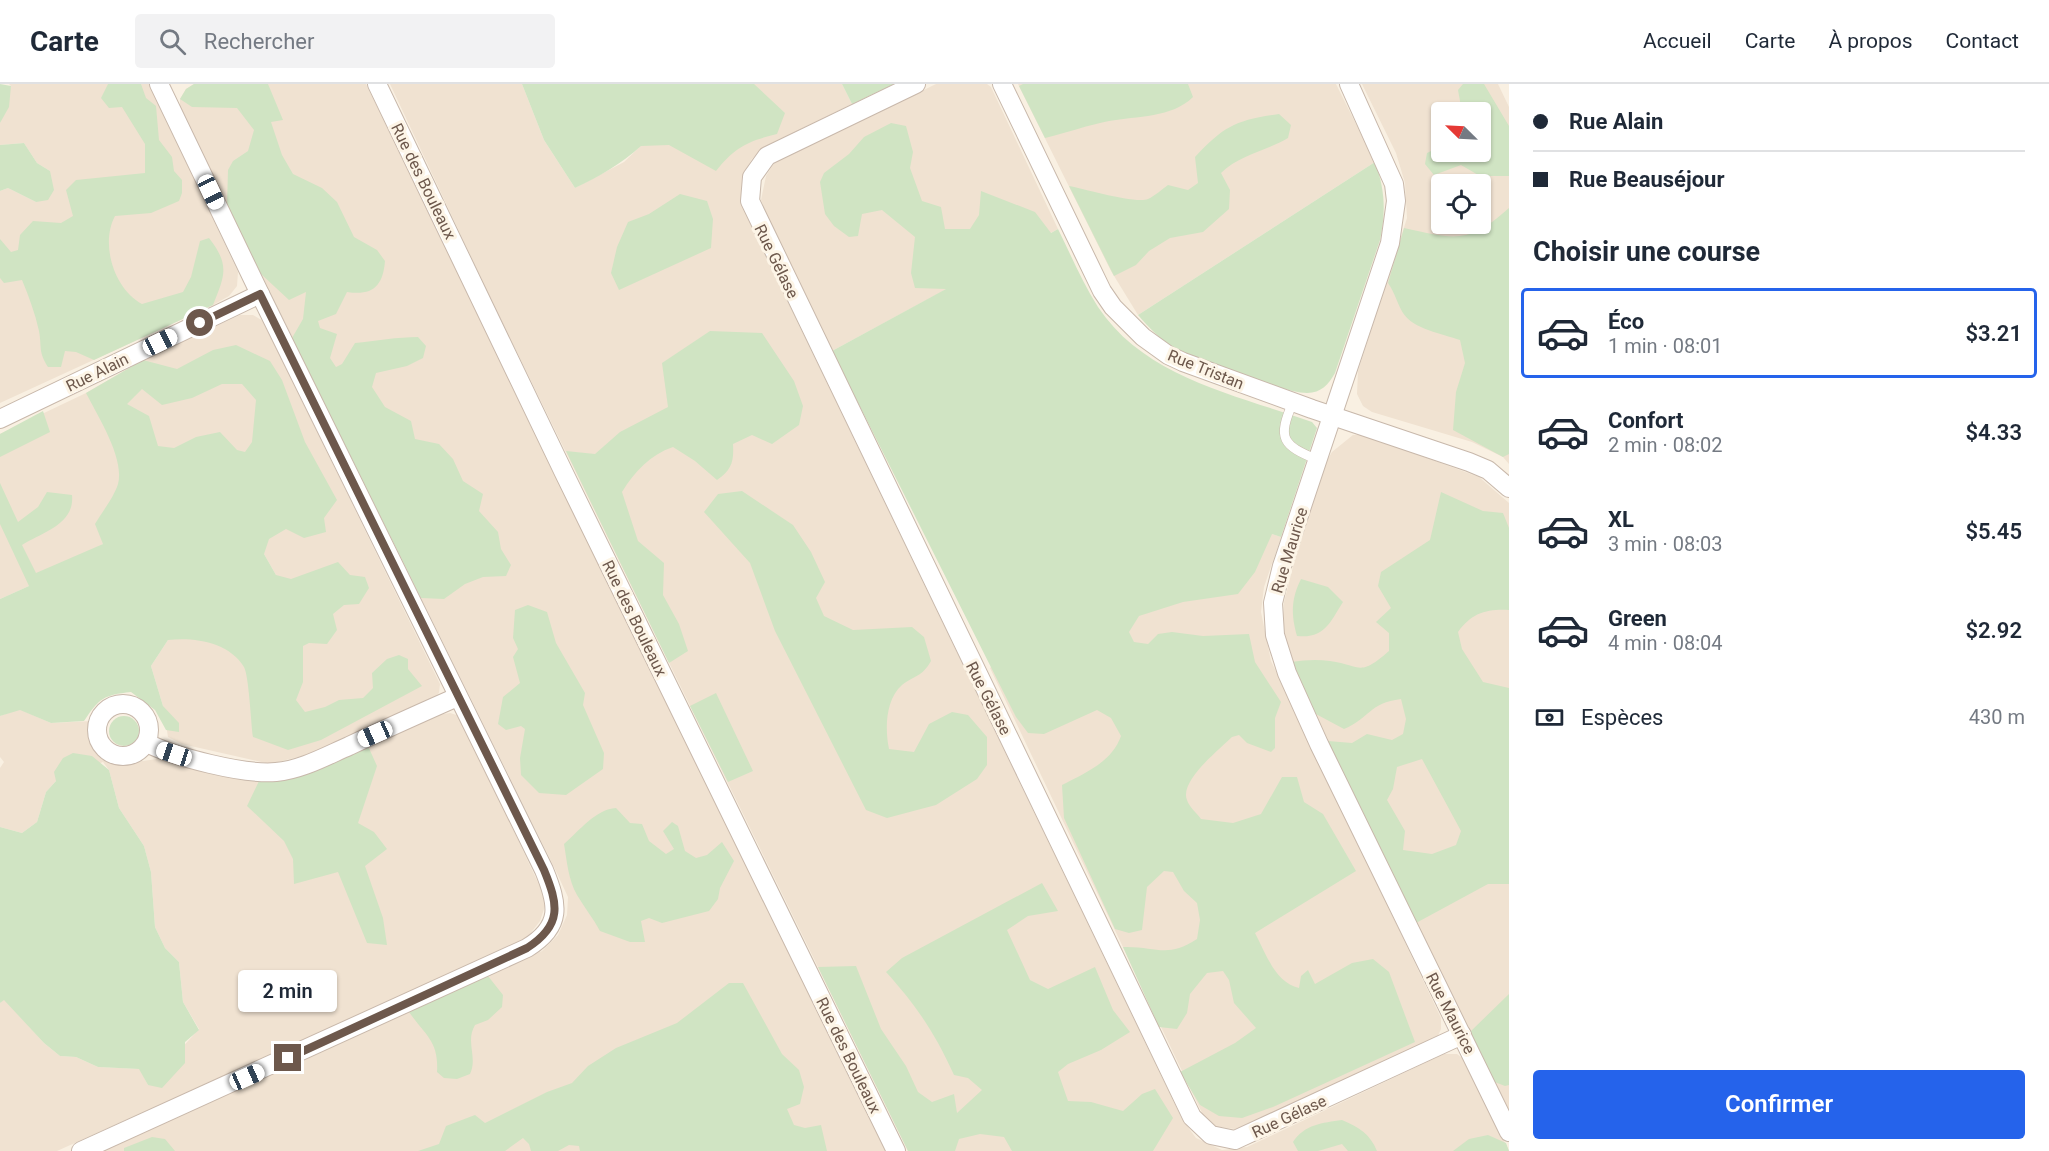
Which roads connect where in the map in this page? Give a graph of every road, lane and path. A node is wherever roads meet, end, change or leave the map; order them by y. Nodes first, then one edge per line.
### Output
1 (377, 84) edge
2 (916, 84) edge
3 (1002, 84) edge
4 (1350, 84) edge
5 (164, 86) edge
6 (260, 294) junction
7 (1293, 402) junction
8 (1334, 417) junction
9 (0, 419) edge
10 (1318, 460) junction
11 (1509, 488) edge
12 (458, 697) junction
13 (147, 743) dead end
14 (1462, 1035) junction
15 (1509, 1132) edge
16 (81, 1151) edge
17 (896, 1151) edge

1 - 17 street, Rue des Bouleaux
2 - 14 street, Rue Gélase
3 - 7 street, Rue Tristan
4 - 8 street, Rue Maurice
5 - 6 street
6 - 9 street, Rue Alain
6 - 12 street
7 - 8 street, Rue Tristan
7 - 10 lane
8 - 10 street, Rue Maurice
8 - 11 street, Rue Tristan
10 - 14 street, Rue Maurice
12 - 13 street
12 - 16 street
14 - 15 street, Rue Maurice

